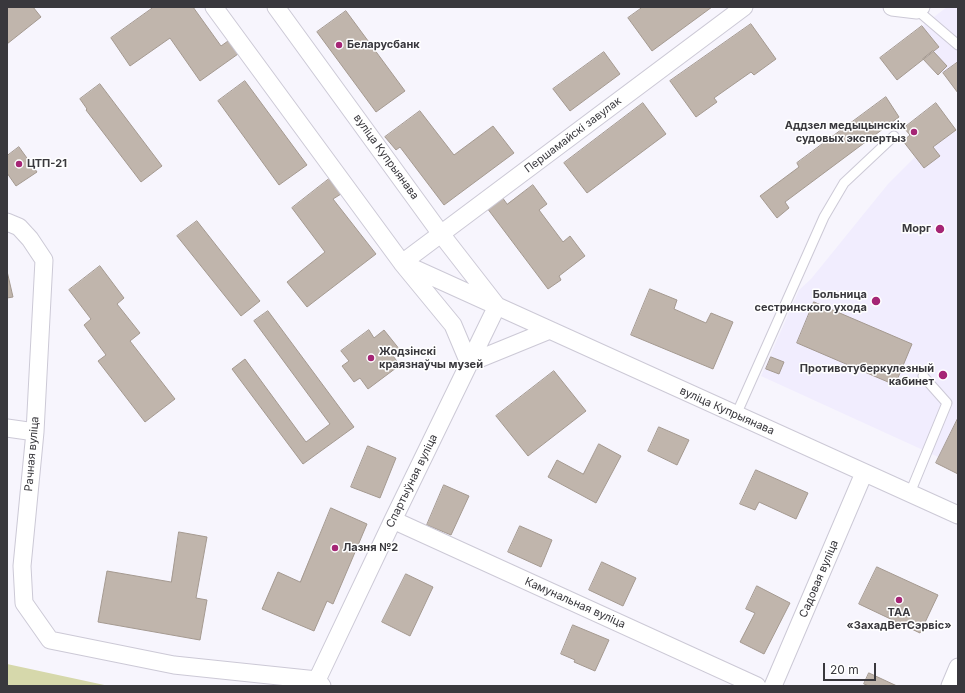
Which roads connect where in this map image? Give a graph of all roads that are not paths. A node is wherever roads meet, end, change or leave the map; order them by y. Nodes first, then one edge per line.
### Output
1 (214, 7) edge
2 (276, 7) edge
3 (744, 7) edge
4 (892, 7) edge
5 (919, 8) edge
6 (958, 46) edge
7 (894, 136) dead end
8 (7, 222) edge
9 (441, 234) junction
10 (402, 263) junction
11 (497, 306) junction
12 (550, 330) junction
13 (469, 363) junction
14 (923, 376) dead end
15 (736, 415) junction
16 (7, 428) edge
17 (35, 432) junction
18 (864, 473) junction
19 (910, 493) junction
20 (958, 515) edge
21 (393, 520) junction
22 (958, 667) edge
23 (318, 684) edge
24 (757, 686) edge
25 (773, 686) edge
26 (950, 686) edge

1 - 10 street, вуліца Купрыянава
2 - 9 street, вуліца Купрыянава
3 - 9 street, Першамайскі завулак
4 - 5 street
5 - 6 lane
7 - 15 lane
8 - 17 street, Рачная вуліца
9 - 10 street, Першамайскі завулак
9 - 11 street, вуліца Купрыянава
10 - 11 street, вуліца Купрыянава
10 - 13 street, вуліца Купрыянава
11 - 12 street, вуліца Купрыянава
11 - 13 street, Спартыўная вуліца
12 - 13 street
12 - 15 street, вуліца Купрыянава
13 - 21 street, Спартыўная вуліца
14 - 19 lane
15 - 18 street, вуліца Купрыянава
16 - 17 street
17 - 23 street, Рачная вуліца
18 - 19 street, вуліца Купрыянава
18 - 25 street, Садовая вуліца
19 - 20 street, вуліца Купрыянава
21 - 23 street, Спартыўная вуліца
21 - 24 street, Камунальная вуліца
22 - 26 street

